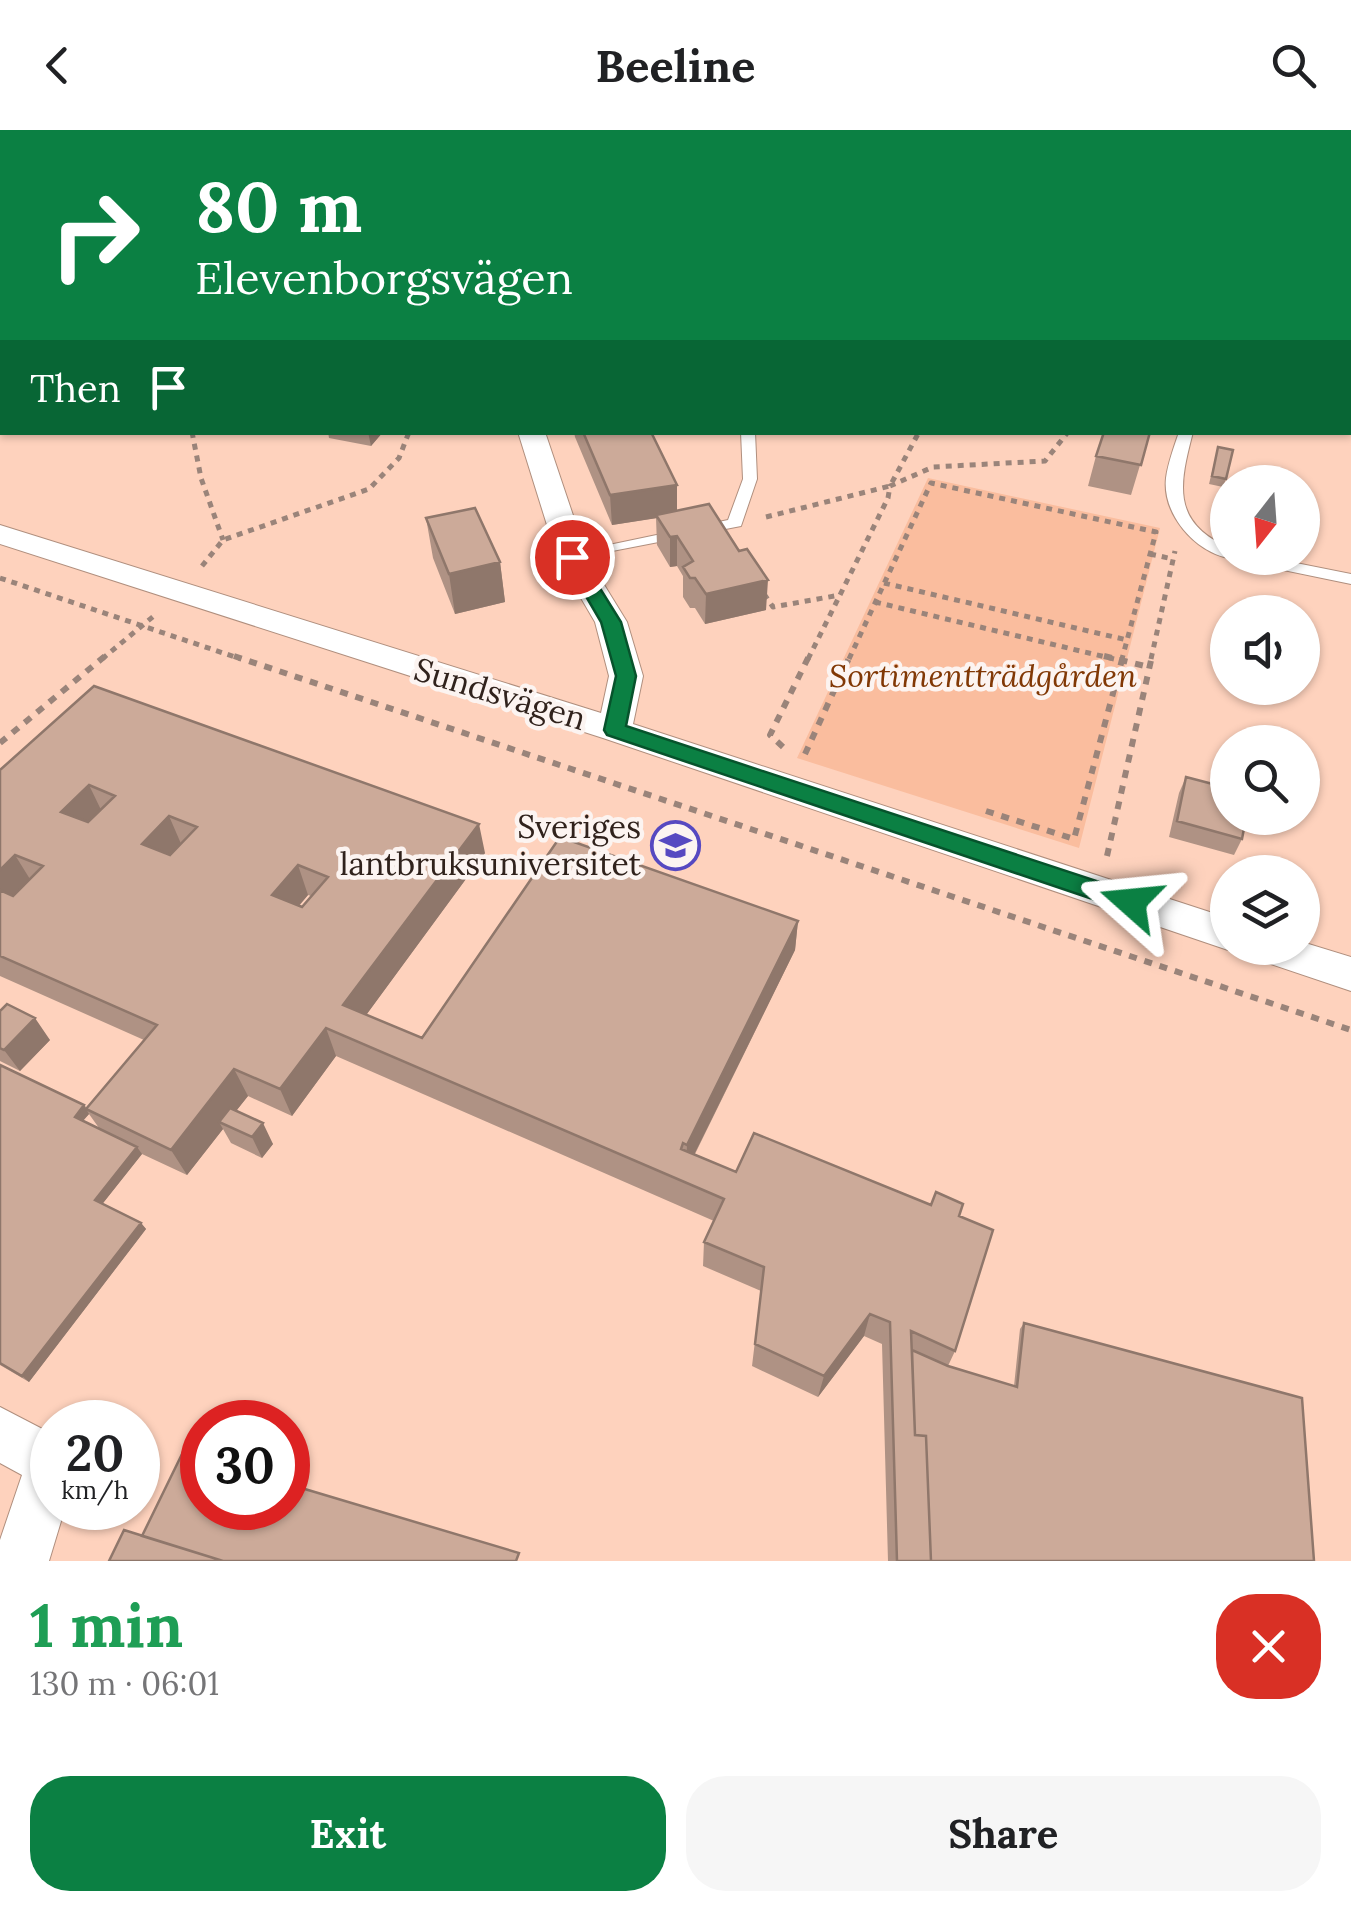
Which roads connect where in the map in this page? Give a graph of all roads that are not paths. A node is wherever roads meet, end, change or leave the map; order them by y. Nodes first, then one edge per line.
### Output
1 (532, 435) edge
2 (748, 435) edge
3 (1185, 435) edge
4 (0, 534) edge
5 (1210, 545) edge
6 (572, 557) junction
7 (1320, 573) edge
8 (1351, 579) edge
9 (615, 730) junction
10 (1210, 928) edge
11 (1320, 964) edge
12 (1351, 974) edge
13 (0, 1433) edge
14 (30, 1451) edge
15 (31, 1530) edge
16 (21, 1561) edge

1 - 6 street
2 - 6 lane
3 - 5 lane
4 - 9 street, Sundsvägen
6 - 9 street
7 - 8 lane
9 - 10 street, Sundsvägen
11 - 12 street
13 - 14 street
15 - 16 street

